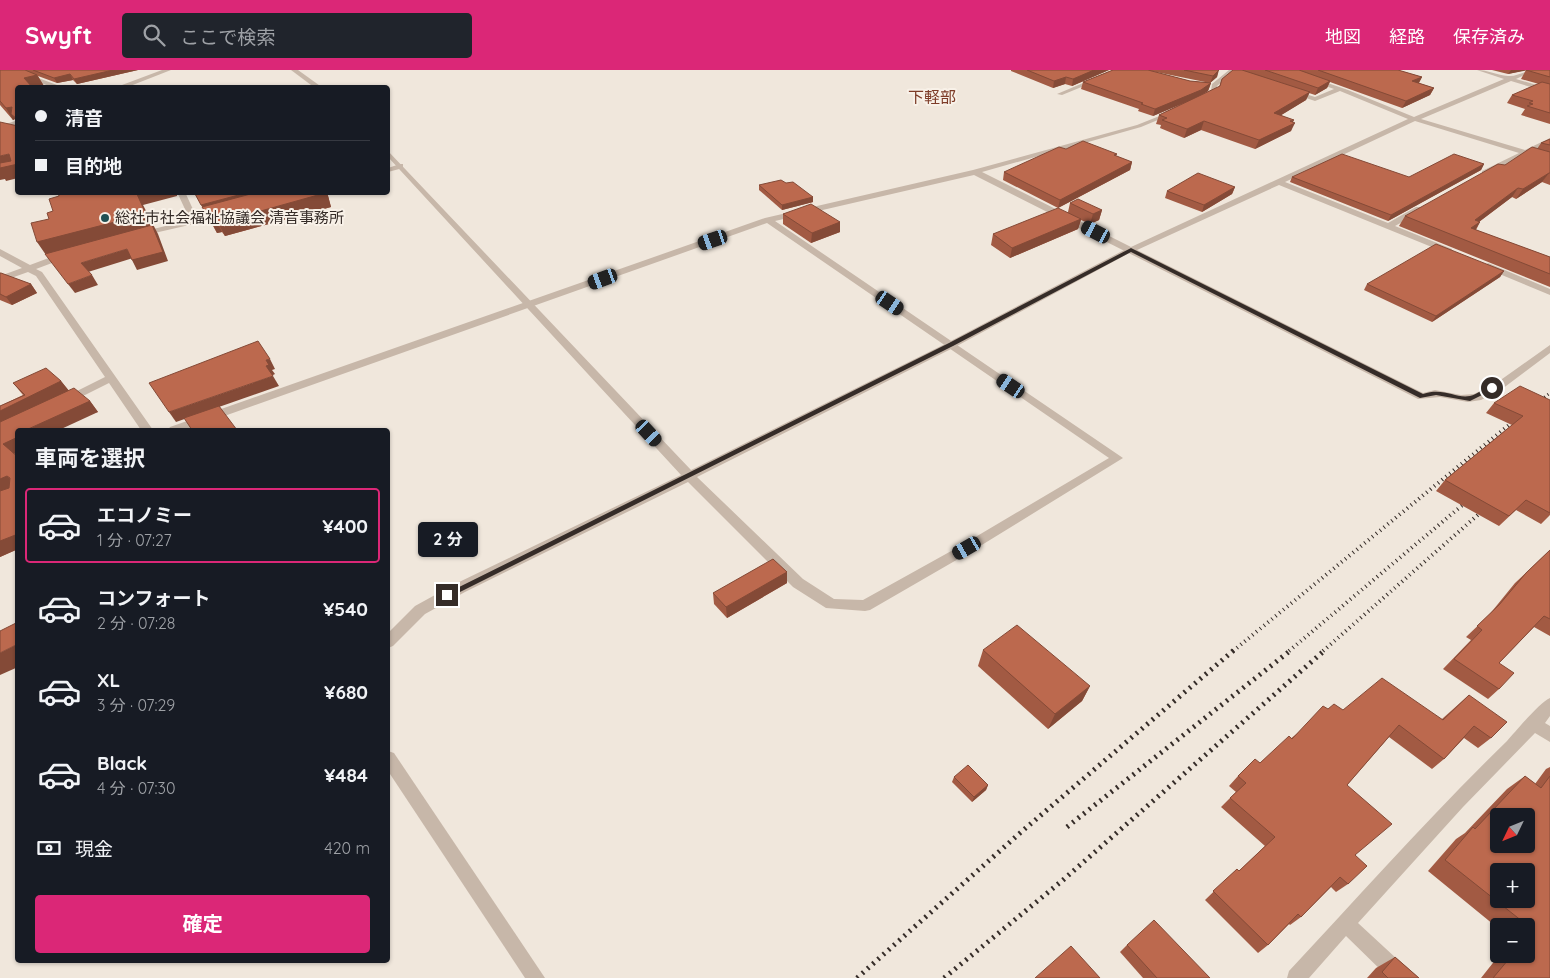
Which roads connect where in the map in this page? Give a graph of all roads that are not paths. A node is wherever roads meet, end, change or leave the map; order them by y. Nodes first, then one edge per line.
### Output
1 (11, 70) edge
2 (168, 70) edge
3 (294, 70) edge
4 (1120, 70) edge
5 (1284, 70) edge
6 (1480, 70) edge
7 (1532, 70) edge
8 (1232, 71) edge
9 (1215, 72) edge
10 (1240, 75) edge
11 (1224, 76) junction
12 (1511, 79) junction
13 (54, 85) edge
14 (126, 85) edge
15 (316, 85) edge
16 (1205, 86) edge
17 (1214, 87) junction
18 (1340, 89) junction
19 (1286, 90) edge
20 (1550, 91) edge
21 (1060, 94) dead end
22 (1194, 103) edge
23 (1178, 110) edge
24 (1414, 119) junction
25 (15, 123) edge
26 (0, 128) edge
27 (1550, 140) edge
28 (1523, 152) junction
29 (390, 155) edge
30 (1550, 160) edge
31 (400, 166) junction
32 (390, 169) edge
33 (976, 172) junction
34 (1480, 175) edge
35 (1277, 181) junction
36 (182, 195) edge
37 (1429, 203) edge
38 (233, 211) edge
39 (768, 220) junction
40 (195, 221) junction
41 (1389, 226) junction
42 (132, 238) edge
43 (1131, 250) junction
44 (0, 252) edge
45 (77, 252) edge
46 (1461, 255) edge
47 (1478, 263) edge
48 (30, 267) junction
49 (0, 279) edge
50 (1550, 292) edge
51 (530, 304) junction
52 (951, 345) junction
53 (1550, 348) edge
54 (112, 378) junction
55 (60, 403) edge
56 (146, 428) edge
57 (180, 428) edge
58 (689, 476) junction
59 (390, 640) edge
60 (1550, 705) edge
61 (1534, 724) junction
62 (1550, 735) edge
63 (390, 761) edge
64 (1346, 924) junction
65 (536, 978) edge
66 (1296, 978) edge
67 (1403, 978) edge

1 - 13 street
2 - 14 street
3 - 15 street
4 - 21 street
5 - 18 street
6 - 12 street
7 - 12 street
8 - 10 street
8 - 11 street
9 - 11 street
11 - 17 street
12 - 20 street
12 - 24 street
16 - 17 street
17 - 22 street
18 - 19 street
18 - 24 street
23 - 33 street
24 - 28 street
24 - 35 street
25 - 26 street
27 - 28 street
28 - 30 street
28 - 34 street
29 - 31 street
31 - 32 street
31 - 51 street
33 - 39 street
33 - 43 street
35 - 41 street
35 - 43 street
36 - 40 street
37 - 41 street
38 - 40 street
39 - 51 street
39 - 52 street
40 - 42 street
41 - 46 street
43 - 52 street
43 - 53 street
44 - 48 street
45 - 48 street
47 - 50 street
48 - 49 street
48 - 54 street
51 - 57 street
51 - 58 street
52 - 58 street
52 - 58 street
54 - 55 street
54 - 56 street
58 - 59 street
60 - 61 street
61 - 62 street
61 - 64 street
63 - 65 street
64 - 66 street
64 - 67 street

